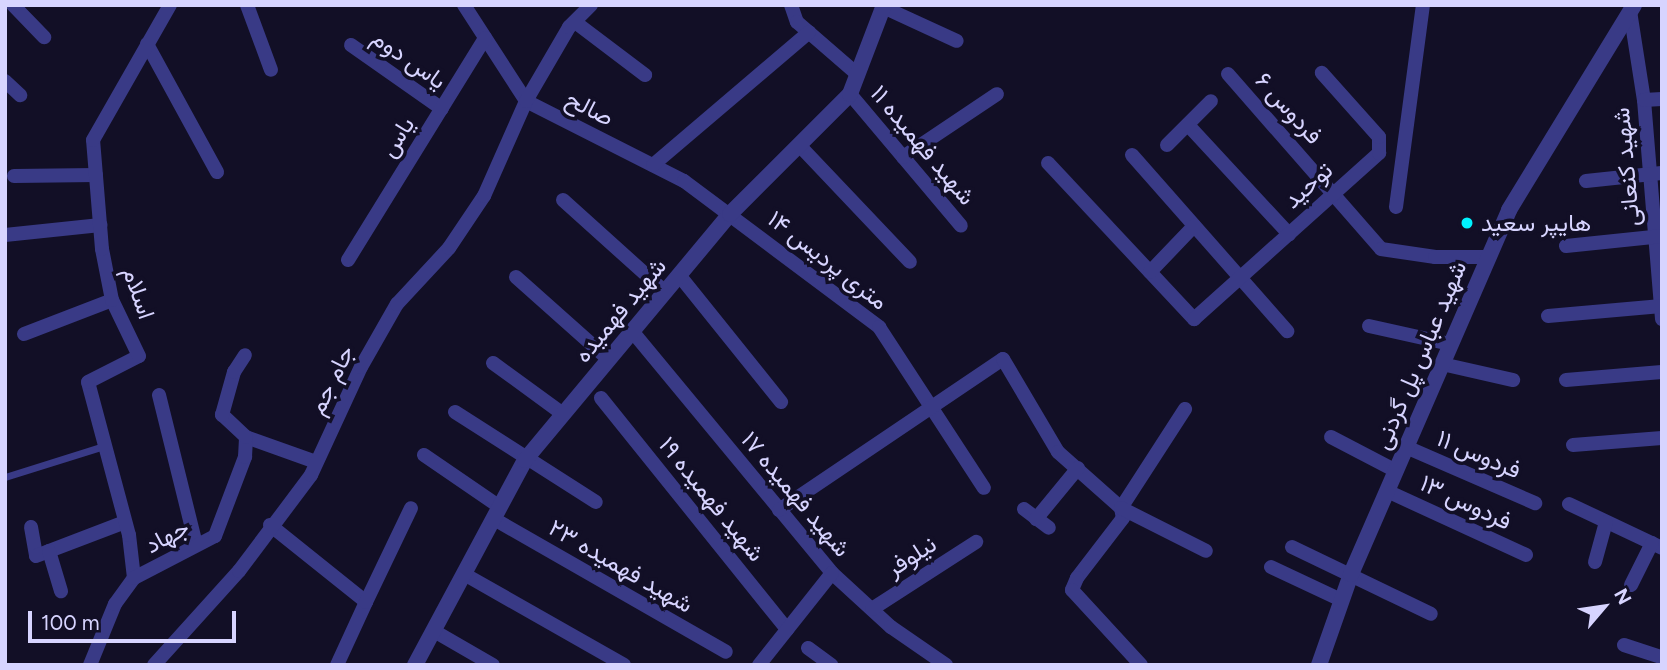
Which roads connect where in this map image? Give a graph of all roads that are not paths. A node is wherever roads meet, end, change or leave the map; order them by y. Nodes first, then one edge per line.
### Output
1 (13, 5) edge
2 (170, 5) edge
3 (247, 5) edge
4 (464, 5) edge
5 (591, 5) edge
6 (791, 5) edge
7 (1423, 5) edge
8 (884, 6) edge
9 (1632, 8) edge
10 (575, 22) junction
11 (809, 32) junction
12 (44, 37) dead end
13 (485, 38) junction
14 (957, 41) dead end
15 (147, 44) junction
16 (351, 45) dead end
17 (271, 69) dead end
18 (1322, 73) dead end
19 (857, 74) junction
20 (1228, 74) dead end
21 (645, 75) dead end
22 (5, 80) edge
23 (850, 94) junction
24 (997, 94) dead end
25 (20, 95) dead end
26 (1662, 99) edge
27 (1644, 100) junction
28 (526, 101) junction
29 (1211, 101) dead end
30 (442, 109) junction
31 (1188, 125) junction
32 (799, 145) junction
33 (1167, 145) dead end
34 (1132, 155) dead end
35 (903, 158) junction
36 (1048, 163) dead end
37 (653, 165) junction
38 (217, 172) dead end
39 (1656, 174) edge
40 (14, 176) dead end
41 (96, 176) junction
42 (1586, 181) dead end
43 (1334, 192) junction
44 (563, 200) dead end
45 (1396, 207) dead end
46 (730, 214) junction
47 (100, 225) junction
48 (961, 226) dead end
49 (1194, 226) junction
50 (1289, 233) junction
51 (5, 235) edge
52 (1658, 237) edge
53 (1566, 246) dead end
54 (1488, 257) junction
55 (348, 260) dead end
56 (910, 262) dead end
57 (1150, 272) junction
58 (679, 275) junction
59 (516, 276) dead end
60 (1240, 278) junction
61 (665, 292) junction
62 (112, 300) junction
63 (1661, 310) edge
64 (1548, 316) dead end
65 (1369, 326) dead end
66 (632, 331) junction
67 (1287, 331) dead end
68 (24, 334) dead end
69 (1450, 344) junction
70 (245, 355) dead end
71 (608, 359) junction
72 (493, 363) dead end
73 (1442, 364) junction
74 (1662, 372) edge
75 (1513, 380) dead end
76 (1566, 380) dead end
77 (159, 395) dead end
78 (601, 398) dead end
79 (781, 402) dead end
80 (929, 409) junction
81 (1185, 409) dead end
82 (456, 412) dead end
83 (563, 414) junction
84 (246, 437) junction
85 (1331, 437) dead end
86 (1662, 438) edge
87 (1573, 445) dead end
88 (104, 446) junction
89 (1406, 447) junction
90 (424, 455) dead end
91 (526, 460) junction
92 (316, 462) junction
93 (1078, 468) junction
94 (1396, 471) junction
95 (5, 477) edge
96 (984, 488) dead end
97 (1387, 491) junction
98 (596, 502) dead end
99 (1535, 503) dead end
100 (1569, 504) dead end
101 (411, 508) dead end
102 (1121, 508) junction
103 (1024, 509) dead end
104 (779, 510) junction
105 (497, 513) junction
106 (1036, 519) junction
107 (125, 522) junction
108 (1606, 522) junction
109 (270, 525) junction
110 (31, 527) dead end
111 (1049, 528) dead end
112 (976, 542) dead end
113 (196, 545) junction
114 (1657, 545) edge
115 (1292, 547) dead end
116 (1206, 551) dead end
117 (43, 554) junction
118 (1527, 555) dead end
119 (1595, 562) dead end
120 (1270, 567) dead end
121 (832, 573) junction
122 (464, 574) junction
123 (1351, 574) junction
124 (134, 578) junction
125 (1631, 585) dead end
126 (61, 591) dead end
127 (1341, 600) junction
128 (366, 601) junction
129 (872, 609) junction
130 (1432, 614) dead end
131 (788, 629) junction
132 (434, 631) junction
133 (1624, 645) dead end
134 (808, 648) dead end
135 (726, 652) dead end
136 (1662, 657) edge
137 (1325, 663) edge
138 (90, 665) edge
139 (154, 665) edge
140 (337, 665) edge
141 (415, 665) edge
142 (493, 665) edge
143 (624, 665) edge
144 (759, 665) edge
145 (831, 665) edge
146 (945, 665) edge
147 (1141, 665) edge

1 - 12 street
2 - 15 street, اسلام
3 - 17 street
4 - 13 street, صالح
5 - 10 street, جام جم
6 - 11 street
7 - 45 street
8 - 14 street
8 - 19 street, شهید فهمیده
9 - 27 street, شهید کنعانی
9 - 54 street, شهید عباس پل گردنی
10 - 21 street
10 - 28 street, جام جم
11 - 19 street
11 - 37 street
13 - 28 street, صالح
13 - 30 street, یاس
15 - 38 street
15 - 41 street, اسلام
16 - 30 street, یاس دوم
18 - 43 street, توحید
19 - 23 street, شهید فهمیده
20 - 43 street, فردوس ۶
22 - 25 street
23 - 32 street, شهید فهمیده
23 - 35 street, شهید فهمیده ۱۱
24 - 35 street
26 - 27 street
27 - 39 street, شهید کنعانی
28 - 37 street, صالح
28 - 92 street, جام جم
29 - 31 street
30 - 55 street, یاس
31 - 33 street
31 - 50 street
32 - 46 street, شهید فهمیده
32 - 56 street
34 - 49 street
35 - 48 street, شهید فهمیده ۱۱
36 - 57 street
37 - 46 street, صالح
39 - 42 street
39 - 52 street, شهید کنعانی
40 - 41 street
41 - 47 street, اسلام
43 - 50 street, توحید
43 - 54 street, فردوس ۶
44 - 61 street
46 - 58 street, شهید فهمیده
46 - 80 street, ۱۴ متری پردیس
47 - 51 street
47 - 62 street, اسلام
49 - 57 street
49 - 60 street
50 - 60 street, توحید
52 - 53 street
52 - 63 street, شهید کنعانی
54 - 69 street, شهید عباس پل گردنی
57 - 60 street, توحید
58 - 61 street, شهید فهمیده
58 - 79 street
59 - 71 street
60 - 67 street
61 - 66 street, شهید فهمیده
62 - 68 street
62 - 88 street, اسلام
63 - 64 street
65 - 69 street
66 - 71 street, شهید فهمیده
66 - 104 street, شهید فهمیده ۱۷
69 - 73 street, شهید عباس پل گردنی
70 - 84 street
71 - 83 street, شهید فهمیده
72 - 83 street
73 - 75 street
73 - 89 street, شهید عباس پل گردنی
74 - 76 street
77 - 113 street
78 - 131 street, شهید فهمیده ۱۹
80 - 93 street
80 - 96 street, ۱۴ متری پردیس
80 - 104 street
81 - 102 street
82 - 91 street
83 - 91 street, شهید فهمیده
84 - 92 street
84 - 113 street, جهاد
85 - 94 street
86 - 87 street
88 - 95 lane
88 - 107 street, اسلام
89 - 94 street, شهید عباس پل گردنی
89 - 99 street, فردوس ۱۱
90 - 105 street, شهید فهمیده ۲۳
91 - 98 street
91 - 105 street, شهید فهمیده
92 - 109 street, جام جم
93 - 102 street
93 - 106 street
94 - 97 street, شهید عباس پل گردنی
97 - 118 street, فردوس ۱۳
97 - 123 street, شهید عباس پل گردنی
100 - 108 street
101 - 128 street
102 - 116 street
102 - 147 street
103 - 106 street
104 - 121 street, شهید فهمیده ۱۷
105 - 122 street, شهید فهمیده
105 - 135 street, شهید فهمیده ۲۳
106 - 111 street
107 - 117 street
107 - 124 street, اسلام
108 - 114 street
108 - 119 street
109 - 128 street
109 - 139 street, جام جم
110 - 117 street
112 - 129 street, نیلوفر
113 - 124 street, جهاد
114 - 125 street
115 - 123 street
117 - 126 street
120 - 127 street
121 - 129 street, شهید فهمیده ۱۷
121 - 131 street
122 - 132 street, شهید فهمیده
122 - 143 street
123 - 127 street, شهید عباس پل گردنی
123 - 130 street
124 - 138 street, جهاد
127 - 137 street, شهید عباس پل گردنی
128 - 140 street
129 - 146 street, شهید فهمیده ۱۷
131 - 144 street
132 - 141 street, شهید فهمیده
132 - 142 street
133 - 136 street
134 - 145 street

